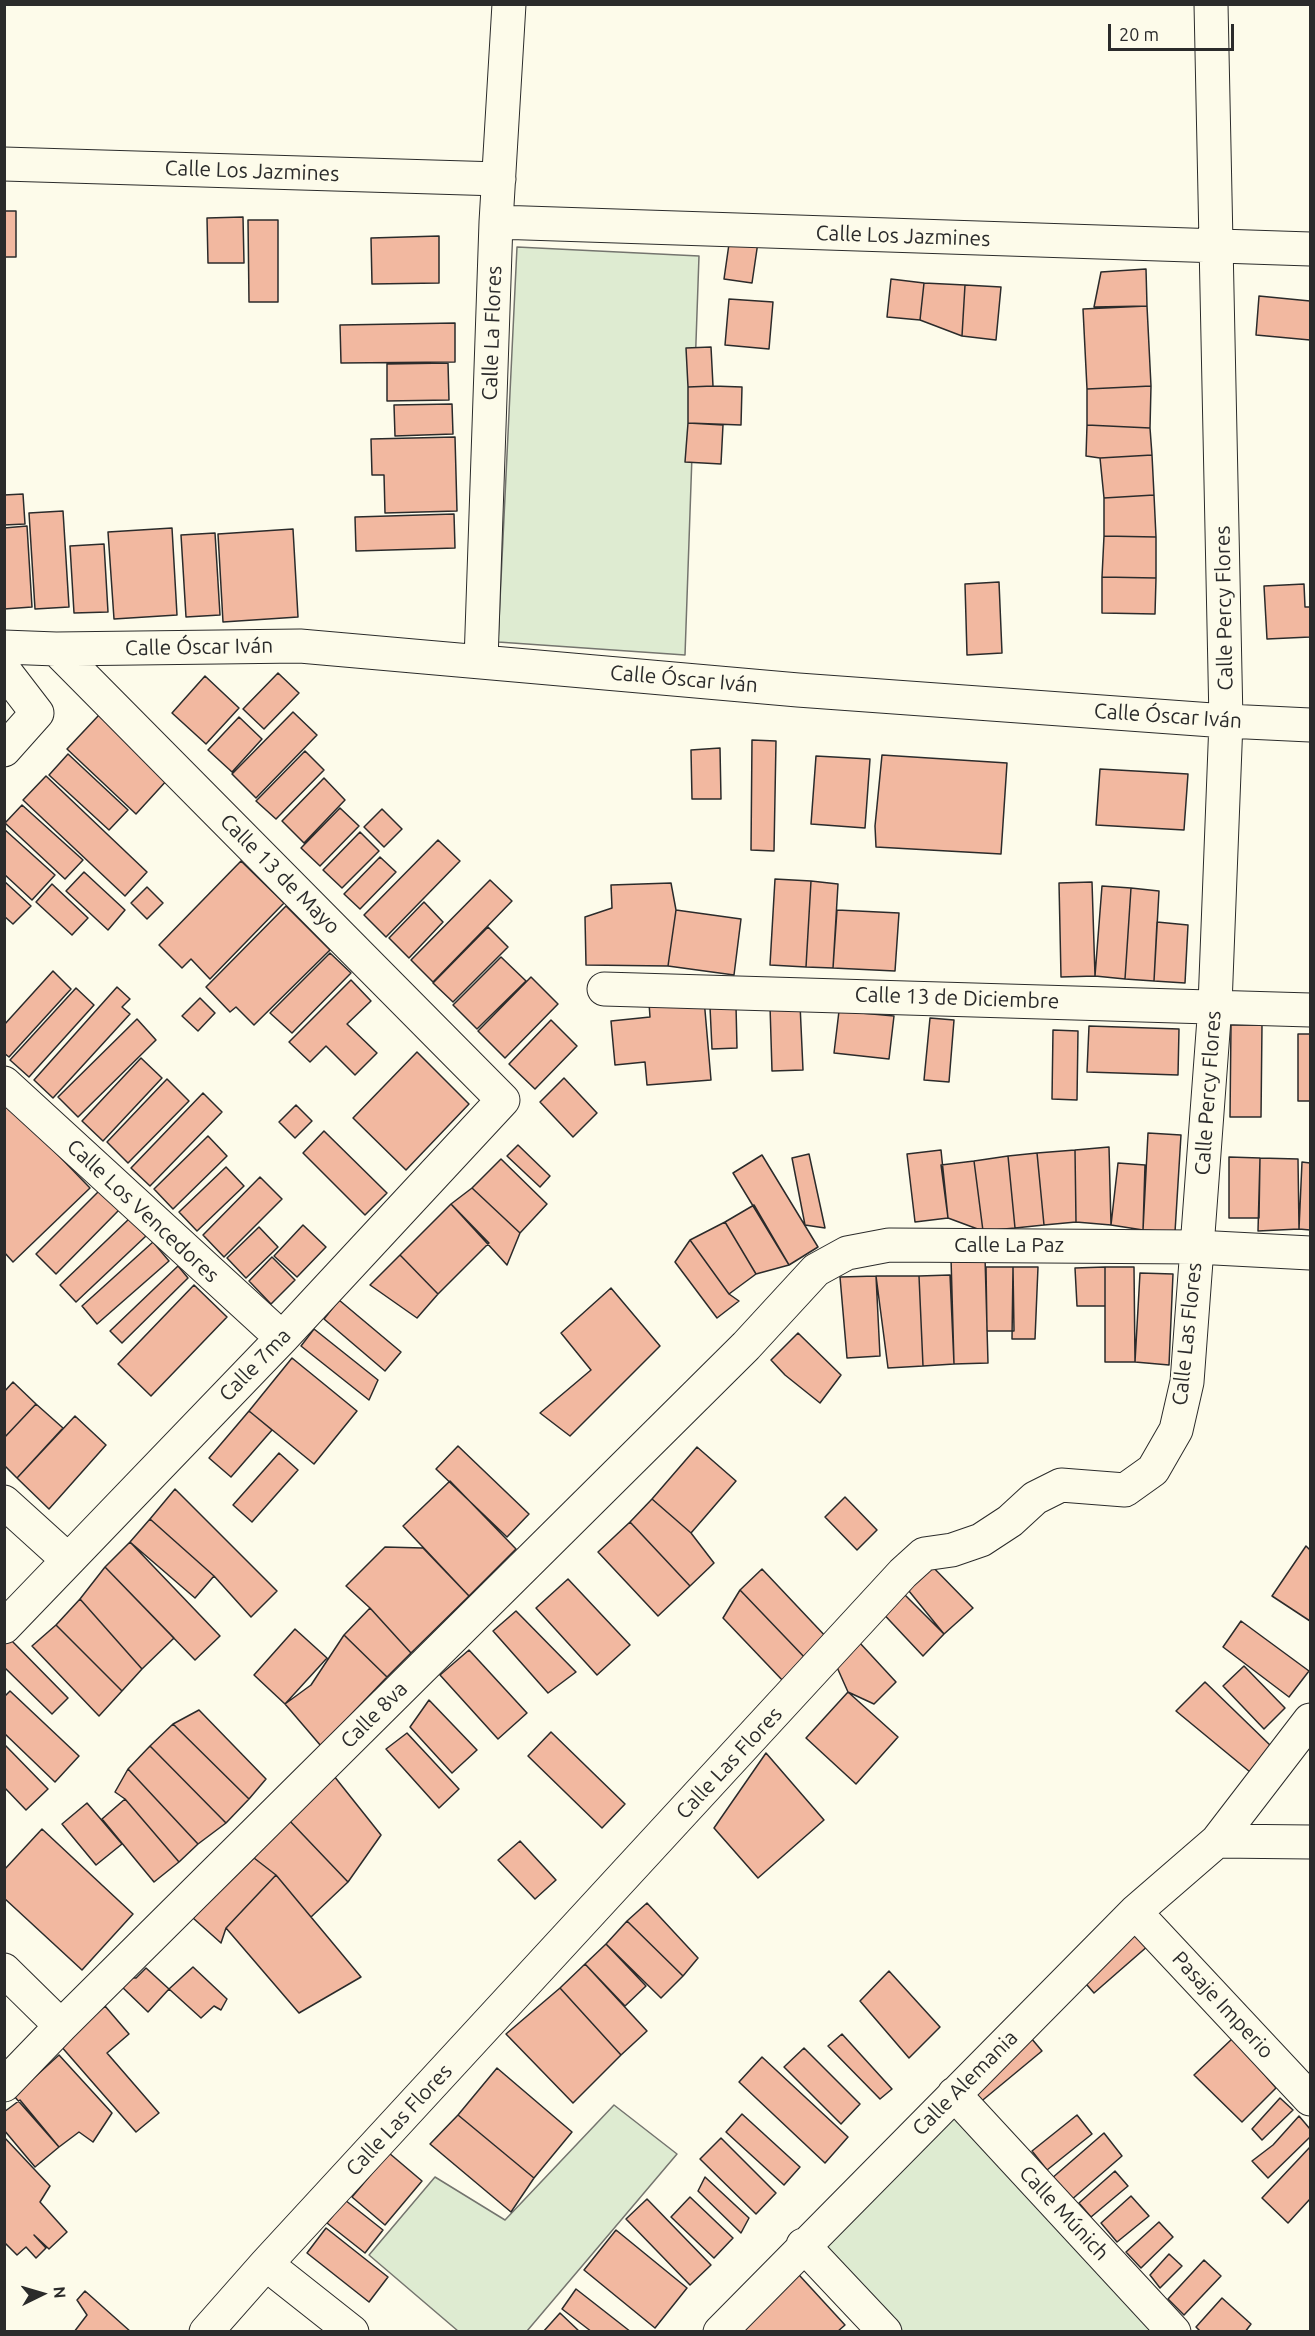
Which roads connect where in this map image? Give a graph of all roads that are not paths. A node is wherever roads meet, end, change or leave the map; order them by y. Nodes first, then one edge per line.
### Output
1 (508, 4) edge
2 (1211, 4) edge
3 (4, 164) edge
4 (500, 179) junction
5 (496, 222) junction
6 (1216, 246) junction
7 (1311, 249) edge
8 (4, 647) edge
9 (56, 649) junction
10 (481, 661) junction
11 (4, 670) edge
12 (1226, 721) junction
13 (1311, 725) edge
14 (4, 750) edge
15 (604, 989) dead end
16 (1215, 1005) junction
17 (1311, 1010) edge
18 (4, 1083) edge
19 (503, 1100) joint
20 (1196, 1247) junction
21 (1311, 1253) edge
22 (282, 1338) junction
23 (746, 1346) joint
24 (4, 1502) edge
25 (68, 1560) junction
26 (4, 1627) edge
27 (1308, 1729) edge
28 (1216, 1841) junction
29 (1311, 1842) edge
30 (1135, 1912) junction
31 (4, 1970) edge
32 (61, 2026) junction
33 (4, 2085) edge
34 (954, 2094) junction
35 (1311, 2099) edge
36 (803, 2245) junction
37 (266, 2264) junction
38 (206, 2331) edge
39 (352, 2331) edge
40 (720, 2331) edge
41 (885, 2331) edge
42 (1174, 2331) edge

1 - 4 street, Calle La Flores
2 - 6 street, Calle Percy Flores
3 - 4 street, Calle Los Jazmines
4 - 5 street, Calle La Flores
5 - 6 street, Calle Los Jazmines
5 - 10 street, Calle La Flores
6 - 7 street, Calle Los Jazmines
6 - 12 street, Calle Percy Flores
8 - 9 street, Calle Óscar Iván
9 - 10 street, Calle Óscar Iván
9 - 19 street, Calle 13 de Mayo
10 - 12 street, Calle Óscar Iván
11 - 14 street
12 - 13 street, Calle Óscar Iván
12 - 16 street, Calle Percy Flores
15 - 16 street, Calle 13 de Diciembre
16 - 17 street, Calle 13 de Diciembre
16 - 20 street, Calle Percy Flores
18 - 22 street, Calle Los Vencedores
19 - 22 street, Calle 7ma
20 - 21 street, Calle La Paz
20 - 23 street, Calle La Paz
20 - 37 street, Calle Las Flores
22 - 25 street, Calle 7ma
23 - 32 street, Calle 8va
24 - 25 street
25 - 26 street, Calle 7ma
27 - 28 street, Calle Alemania
28 - 29 street
28 - 30 street, Calle Alemania
30 - 34 street, Calle Alemania
30 - 35 street, Pasaje Imperio
31 - 32 street
32 - 33 street, Calle 8va
34 - 36 street, Calle Alemania
34 - 42 street, Calle Múnich
36 - 40 street, Calle Alemania
36 - 41 street
37 - 38 street, Calle Las Flores
37 - 39 street

